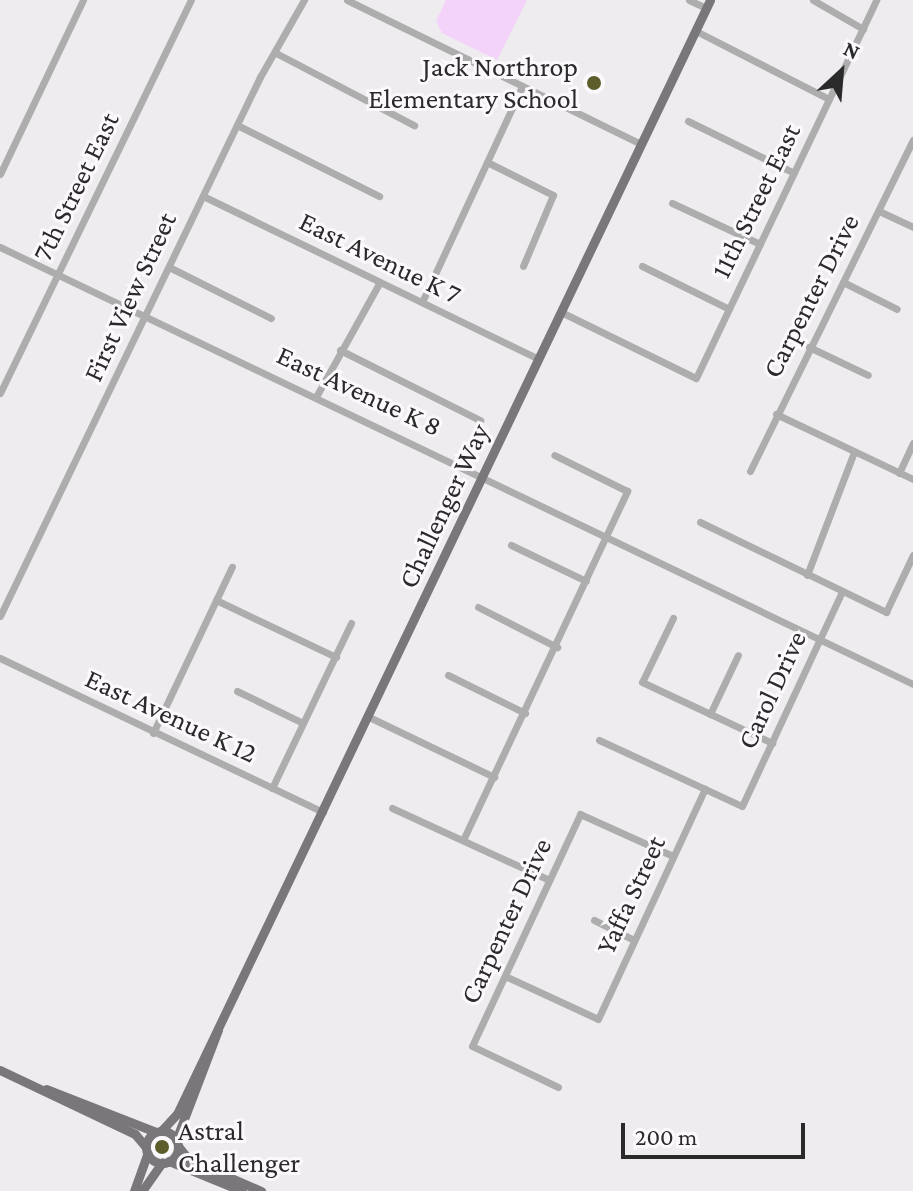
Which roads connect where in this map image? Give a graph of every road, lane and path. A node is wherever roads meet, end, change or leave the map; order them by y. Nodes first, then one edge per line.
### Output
1 (83, 0) edge
2 (191, 0) edge
3 (304, 0) edge
4 (347, 0) edge
5 (689, 0) edge
6 (813, 0) edge
7 (876, 0) edge
8 (708, 4) edge
9 (863, 29) junction
10 (696, 31) junction
11 (276, 53) junction
12 (522, 87) junction
13 (829, 99) junction
14 (688, 121) dead end
15 (237, 125) junction
16 (414, 125) dead end
17 (913, 140) edge
18 (641, 144) junction
19 (487, 162) junction
20 (794, 173) junction
21 (0, 174) edge
22 (203, 196) junction
23 (379, 196) dead end
24 (672, 203) dead end
25 (879, 211) junction
26 (913, 227) edge
27 (760, 244) junction
28 (0, 247) edge
29 (523, 266) dead end
30 (642, 266) dead end
31 (169, 267) junction
32 (57, 274) junction
33 (380, 282) junction
34 (843, 282) junction
35 (422, 302) junction
36 (729, 309) junction
37 (897, 309) dead end
38 (561, 312) junction
39 (147, 317) junction
40 (271, 318) dead end
41 (809, 347) junction
42 (340, 350) junction
43 (538, 359) junction
44 (868, 375) dead end
45 (0, 393) edge
46 (317, 395) junction
47 (776, 414) junction
48 (480, 420) dead end
49 (913, 443) edge
50 (854, 452) junction
51 (554, 455) dead end
52 (750, 471) dead end
53 (899, 473) junction
54 (484, 475) junction
55 (913, 479) edge
56 (700, 522) dead end
57 (607, 537) junction
58 (511, 545) dead end
59 (913, 555) edge
60 (232, 567) dead end
61 (807, 575) junction
62 (586, 581) junction
63 (842, 592) junction
64 (216, 600) junction
65 (478, 607) dead end
66 (0, 616) edge
67 (673, 618) dead end
68 (351, 623) dead end
69 (820, 639) junction
70 (557, 647) junction
71 (738, 655) dead end
72 (336, 657) junction
73 (0, 658) edge
74 (448, 675) dead end
75 (913, 684) edge
76 (237, 691) dead end
77 (525, 713) junction
78 (710, 714) junction
79 (369, 717) junction
80 (303, 723) junction
81 (153, 733) junction
82 (599, 740) dead end
83 (772, 743) junction
84 (494, 777) junction
85 (272, 788) junction
86 (705, 789) junction
87 (392, 808) dead end
88 (323, 813) junction
89 (463, 840) junction
90 (673, 856) junction
91 (549, 880) junction
92 (594, 920) dead end
93 (634, 940) junction
94 (505, 976) junction
95 (218, 1030) junction
96 (0, 1070) edge
97 (31, 1084) junction
98 (558, 1087) dead end
99 (158, 1132) junction
100 (177, 1143) junction
101 (147, 1150) junction
102 (165, 1162) junction
103 (134, 1191) edge
104 (142, 1191) edge
105 (242, 1191) edge
106 (261, 1191) edge

1 - 21 street
2 - 32 street, 7th Street East
3 - 11 street, First View Street
4 - 12 street
5 - 8 street
6 - 9 street
7 - 9 street, 11th Street East
8 - 10 main road, Challenger Way
9 - 13 street, 11th Street East
10 - 13 street
10 - 18 main road, Challenger Way
11 - 15 street, First View Street
11 - 16 street
12 - 18 street
12 - 19 street
13 - 20 street, 11th Street East
14 - 20 street
15 - 22 street, First View Street
15 - 23 street
17 - 25 street, Carpenter Drive
18 - 38 main road, Challenger Way
19 - 29 street
19 - 35 street
20 - 27 street, 11th Street East
22 - 31 street, First View Street
22 - 33 street, East Avenue K 7
24 - 27 street
25 - 26 street
25 - 34 street, Carpenter Drive
27 - 36 street, 11th Street East
28 - 32 street, East Avenue K 8
30 - 36 street
31 - 39 street, First View Street
31 - 40 street
32 - 39 street, East Avenue K 8
32 - 45 street, 7th Street East
33 - 35 street, East Avenue K 7
33 - 42 street
34 - 37 street
34 - 41 street, Carpenter Drive
35 - 43 street, East Avenue K 7
36 - 38 street, 11th Street East
38 - 43 main road, Challenger Way
39 - 46 street, East Avenue K 8
39 - 66 street, First View Street
41 - 44 street
41 - 47 street, Carpenter Drive
42 - 46 street
42 - 48 street
43 - 54 main road, Challenger Way
46 - 54 street, East Avenue K 8
47 - 50 street
47 - 52 street, Carpenter Drive
49 - 53 street
50 - 53 street
50 - 61 street
51 - 57 street
53 - 55 street
54 - 57 street, East Avenue K 8
54 - 79 main road, Challenger Way
56 - 61 street
57 - 62 street
57 - 69 street, East Avenue K 8
58 - 62 street
59 - 63 street
60 - 64 street
61 - 63 street
62 - 70 street
63 - 69 street, Carol Drive
64 - 72 street
64 - 81 street
65 - 70 street
67 - 78 street
68 - 72 street
69 - 75 street, East Avenue K 8
69 - 83 street, Carol Drive
70 - 77 street
71 - 78 street
72 - 80 street
73 - 81 street, East Avenue K 12
74 - 77 street
76 - 80 street
77 - 84 street
78 - 83 street
79 - 84 street
79 - 88 main road, Challenger Way
80 - 85 street
81 - 85 street, East Avenue K 12
82 - 86 street
83 - 86 street, Carol Drive
84 - 89 street
85 - 88 street, East Avenue K 12
86 - 90 street, Yaffa Street
87 - 89 street
88 - 95 main road, Challenger Way
89 - 91 street
90 - 91 street, Carpenter Drive
90 - 93 street, Yaffa Street
91 - 94 street, Carpenter Drive
92 - 93 street
93 - 94 street, Yaffa Street
94 - 98 street, Carpenter Drive
95 - 99 main road, Challenger Way
95 - 100 main road, Challenger Way
96 - 97 main road
97 - 99 main road
97 - 101 main road
99 - 100 main road
99 - 101 main road, Challenger Way
100 - 102 main road, Challenger Way
100 - 106 main road
101 - 102 main road
101 - 103 main road
102 - 104 main road
102 - 105 main road

